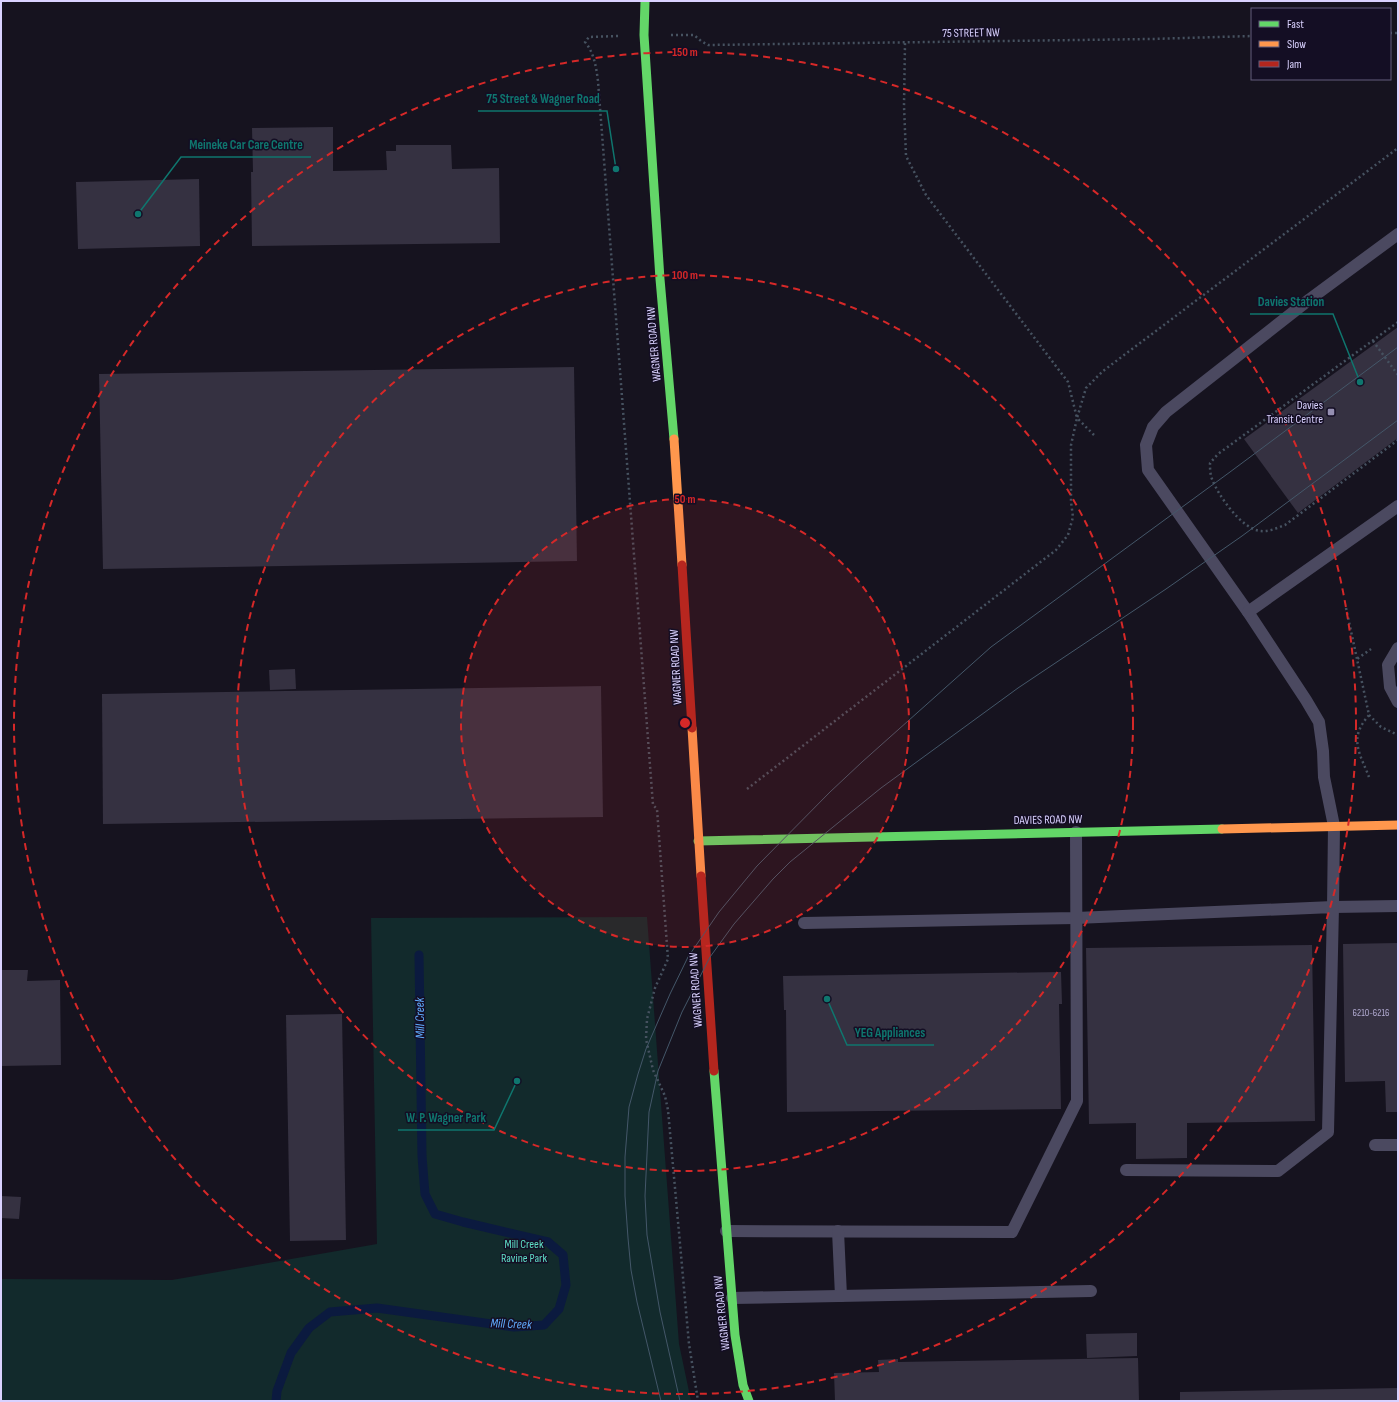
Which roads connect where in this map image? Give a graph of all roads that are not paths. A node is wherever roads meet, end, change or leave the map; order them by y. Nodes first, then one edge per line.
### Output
1 (645, 1) edge
2 (1398, 234) edge
3 (1398, 506) edge
4 (1248, 612) junction
5 (1398, 648) edge
6 (1398, 702) edge
7 (1398, 825) edge
8 (1334, 826) junction
9 (1076, 832) junction
10 (698, 841) junction
11 (1398, 906) edge
12 (1333, 907) junction
13 (1076, 918) junction
14 (804, 923) dead end
15 (1398, 1145) edge
16 (1375, 1146) dead end
17 (1126, 1170) dead end
18 (726, 1231) junction
19 (838, 1231) junction
20 (1091, 1291) dead end
21 (841, 1296) junction
22 (732, 1298) junction
23 (749, 1401) edge

1 - 10 street, WAGNER ROAD NW
2 - 4 lane
3 - 4 lane
4 - 8 lane
5 - 6 lane
7 - 8 street, DAVIES ROAD NW
8 - 9 street, DAVIES ROAD NW
8 - 12 lane
9 - 10 street, DAVIES ROAD NW
9 - 13 lane
10 - 18 street, WAGNER ROAD NW
11 - 12 lane
12 - 13 lane
12 - 17 lane
13 - 14 lane
13 - 19 lane
15 - 16 lane
18 - 19 lane
18 - 22 street, WAGNER ROAD NW
19 - 21 lane
20 - 21 lane
21 - 22 lane
22 - 23 street, WAGNER ROAD NW

